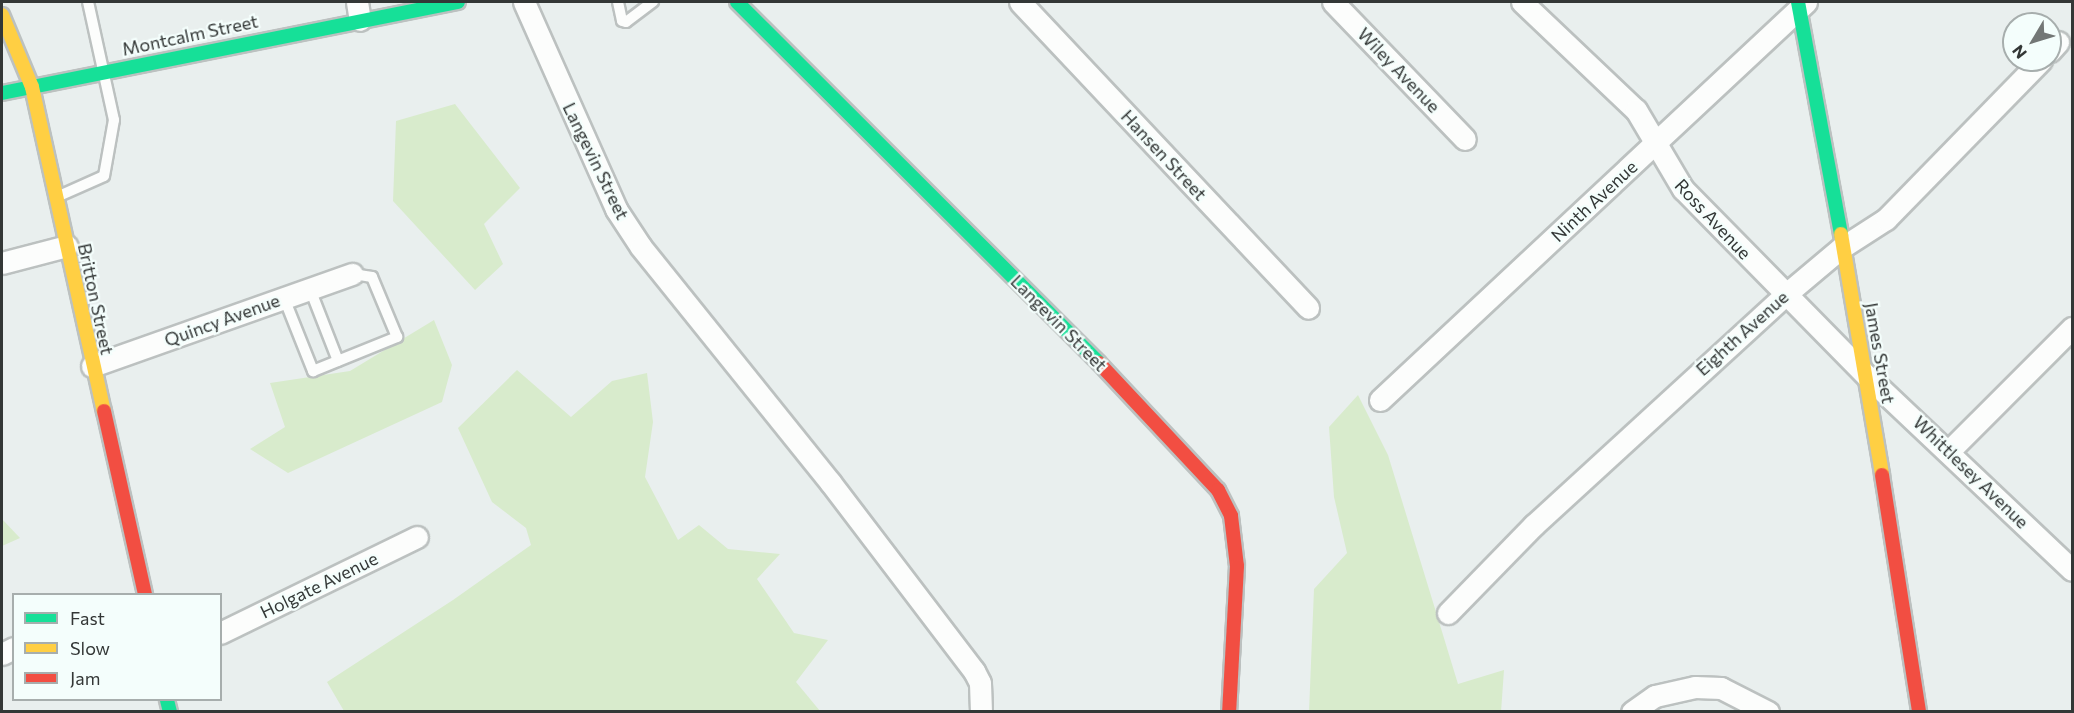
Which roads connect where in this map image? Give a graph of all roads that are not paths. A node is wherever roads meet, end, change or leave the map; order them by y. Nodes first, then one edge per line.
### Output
1 (88, 2) edge
2 (458, 2) edge
3 (524, 2) edge
4 (618, 2) edge
5 (653, 2) edge
6 (737, 2) edge
7 (1020, 2) edge
8 (1333, 2) edge
9 (1522, 2) edge
10 (1801, 4) edge
11 (359, 11) edge
12 (2, 15) edge
13 (102, 72) junction
14 (2029, 72) edge
15 (32, 87) junction
16 (2, 93) edge
17 (1465, 139) dead end
18 (1655, 144) junction
19 (55, 198) junction
20 (67, 246) junction
21 (1841, 248) junction
22 (2, 263) edge
23 (351, 274) joint
24 (310, 289) junction
25 (1785, 294) junction
26 (284, 298) junction
27 (1308, 308) dead end
28 (2073, 328) edge
29 (338, 361) junction
30 (92, 366) junction
31 (1868, 376) junction
32 (1380, 400) dead end
33 (1950, 450) junction
34 (417, 537) dead end
35 (2073, 570) edge
36 (140, 593) edge
37 (1448, 613) dead end
38 (222, 632) edge
39 (981, 711) edge
40 (1229, 711) edge
41 (1632, 711) edge
42 (1768, 711) edge
43 (1918, 711) edge

1 - 13 lane
2 - 11 street, Montcalm Street
3 - 39 street, Langevin Street
4 - 5 lane
6 - 40 street, Langevin Street
7 - 27 street, Hansen Street
8 - 17 street, Wiley Avenue
9 - 18 street, Ross Avenue
10 - 18 street, Ninth Avenue
10 - 21 street, James Street
11 - 13 street, Montcalm Street
12 - 15 street, Britton Street
13 - 15 street, Montcalm Street
13 - 19 lane
14 - 21 street, Eighth Avenue
15 - 16 street, Montcalm Street
15 - 19 street, Britton Street
18 - 25 street, Ross Avenue
18 - 32 street, Ninth Avenue
19 - 20 street, Britton Street
20 - 22 street
20 - 30 street, Britton Street
21 - 25 street, Eighth Avenue
21 - 31 street, James Street
23 - 24 street, Quincy Avenue
23 - 29 lane
24 - 26 street, Quincy Avenue
24 - 29 lane
25 - 31 street, Ross Avenue
25 - 37 street, Eighth Avenue
26 - 29 lane
26 - 30 street, Quincy Avenue
28 - 33 street
30 - 36 street, Britton Street
31 - 33 street, Whittlesey Avenue
31 - 43 street, James Street
33 - 35 street, Whittlesey Avenue
34 - 38 street, Holgate Avenue
41 - 42 street

